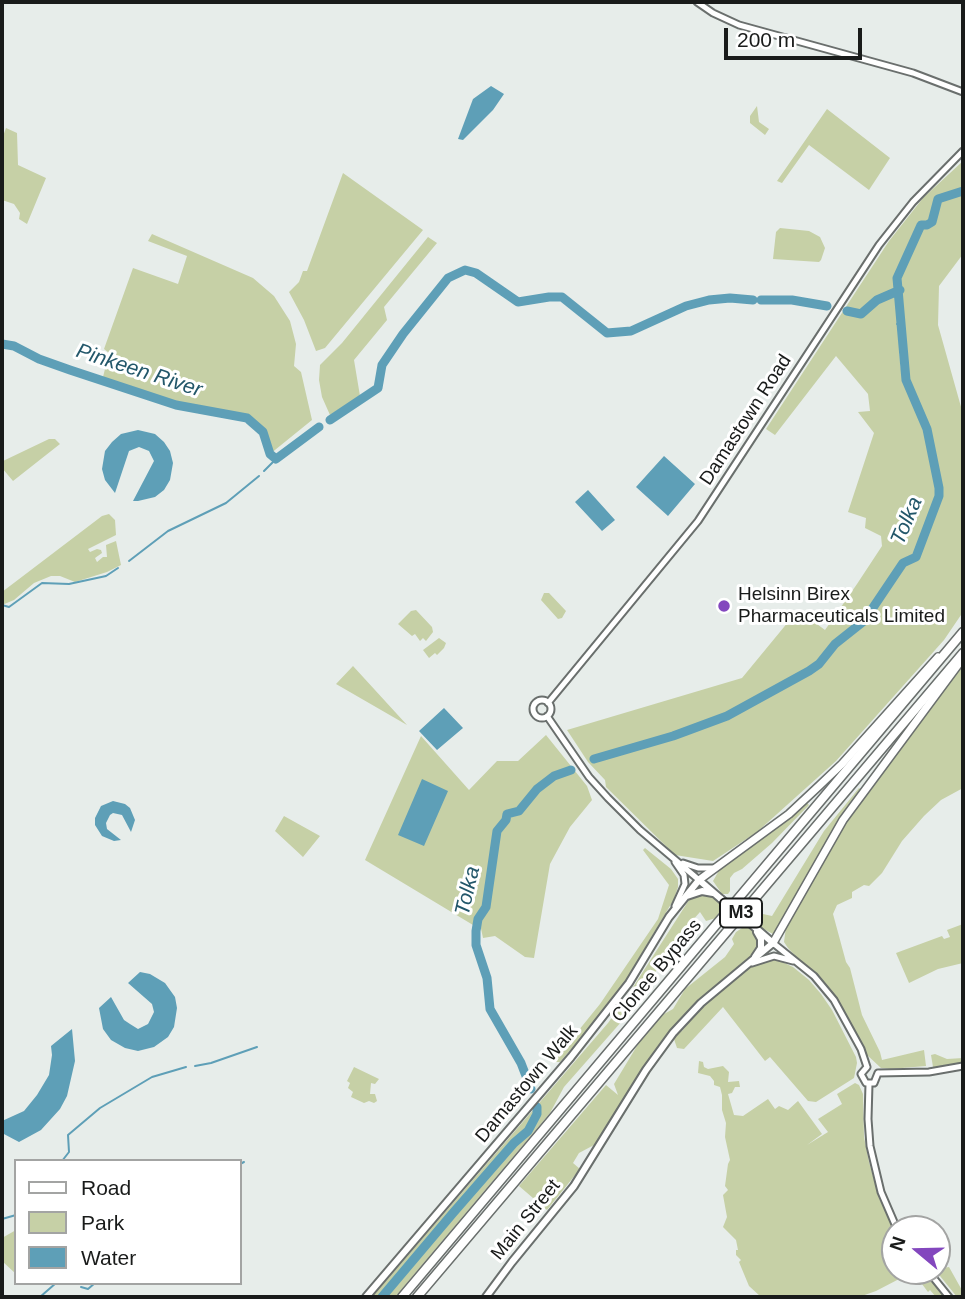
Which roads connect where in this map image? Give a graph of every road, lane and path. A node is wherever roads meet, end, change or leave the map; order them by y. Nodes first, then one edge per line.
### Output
1 (697, 2) edge
2 (963, 92) edge
3 (963, 151) edge
4 (963, 630) edge
5 (963, 656) edge
6 (548, 703) junction
7 (547, 716) junction
8 (671, 856) junction
9 (711, 870) junction
10 (699, 880) junction
11 (717, 895) junction
12 (685, 896) junction
13 (669, 917) junction
14 (753, 926) junction
15 (773, 943) junction
16 (799, 963) junction
17 (749, 964) junction
18 (963, 1066) edge
19 (867, 1067) junction
20 (878, 1073) junction
21 (869, 1084) junction
22 (890, 1215) edge
23 (366, 1297) edge
24 (402, 1297) edge
25 (417, 1297) edge
26 (486, 1297) edge

1 - 2 street
3 - 6 street, Damastown Road
4 - 9 highway
4 - 24 highway, Clonee Bypass / M3
5 - 15 highway
5 - 25 highway, Clonee Bypass / M3
6 - 7 street
6 - 7 street
7 - 8 street
8 - 9 street
8 - 10 street
8 - 13 street
9 - 10 highway
9 - 11 main road
10 - 11 main road
10 - 12 main road, Damastown Walk
11 - 12 main road
11 - 14 main road, bridge
12 - 13 main road, Damastown Walk
13 - 23 main road, Damastown Walk
14 - 15 main road
14 - 17 main road
15 - 16 street
15 - 17 main road, Main Street
16 - 17 street
16 - 19 street
17 - 26 main road, Main Street
18 - 20 street
19 - 20 street
19 - 21 street
20 - 21 street
21 - 22 street

